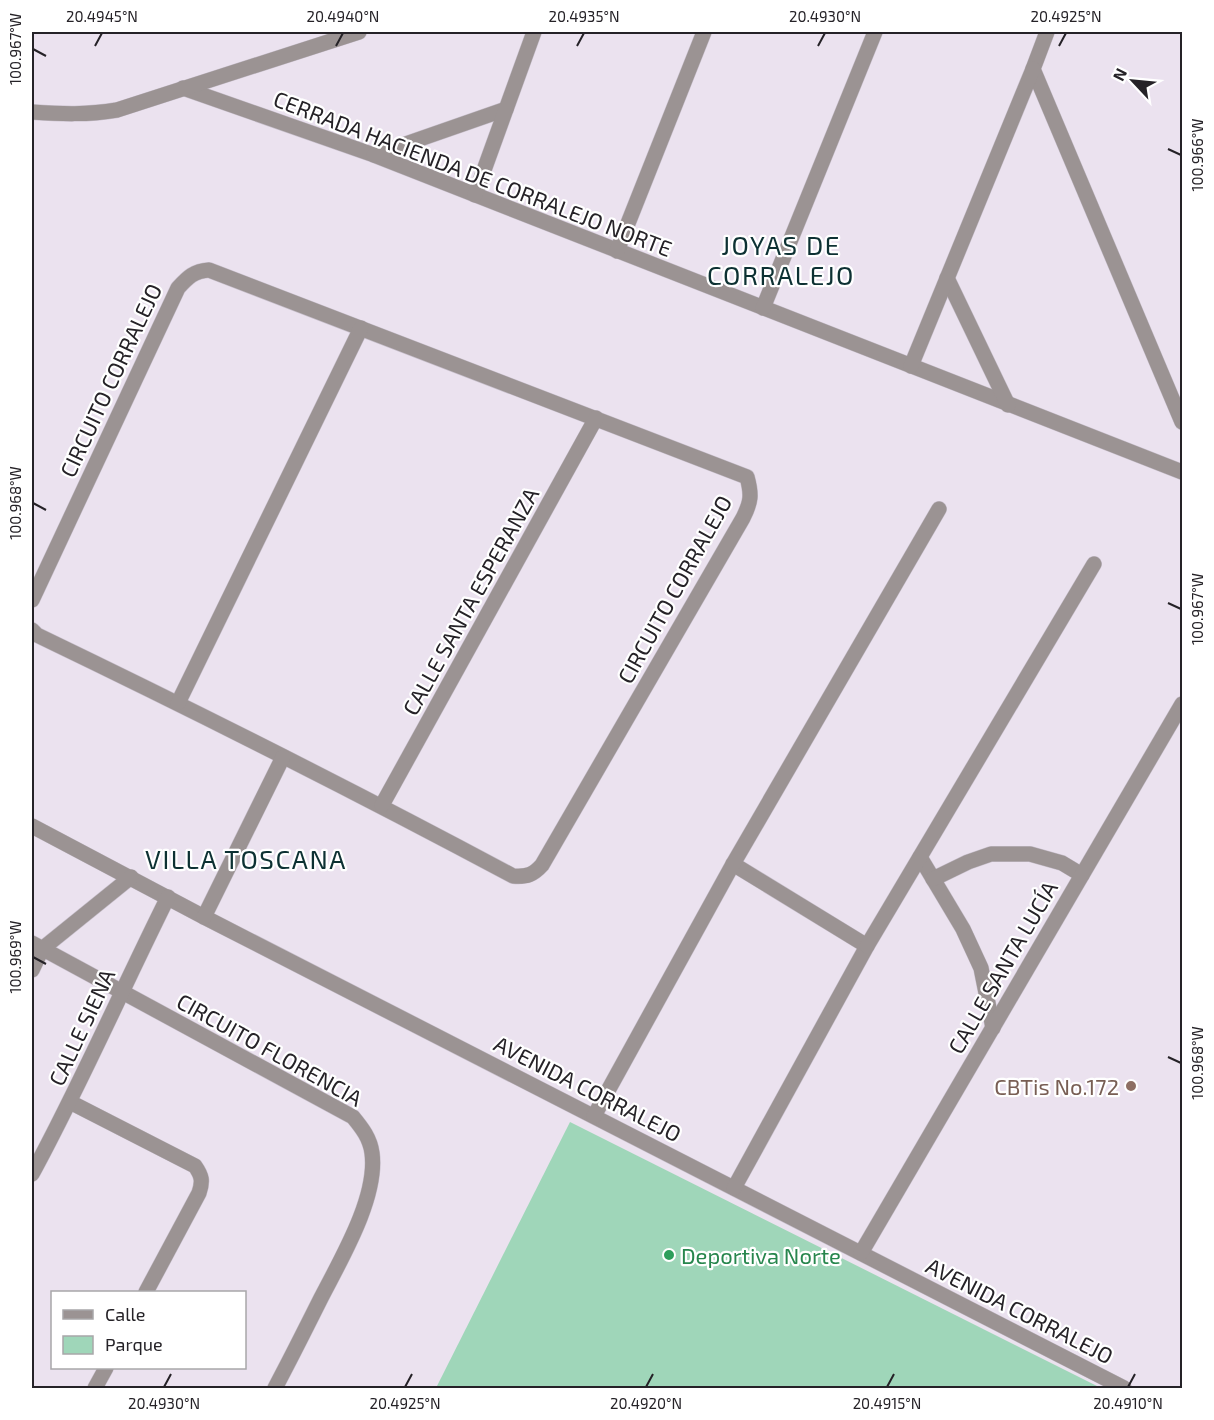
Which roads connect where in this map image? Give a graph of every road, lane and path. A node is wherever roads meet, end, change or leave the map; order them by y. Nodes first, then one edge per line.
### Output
1 (359, 32) edge
2 (534, 32) edge
3 (704, 32) edge
4 (875, 32) edge
5 (1047, 32) edge
6 (1034, 69) junction
7 (183, 88) junction
8 (506, 109) junction
9 (32, 112) edge
10 (374, 155) junction
11 (475, 195) junction
12 (618, 251) junction
13 (947, 278) junction
14 (763, 308) junction
15 (361, 328) junction
16 (911, 366) junction
17 (1008, 405) junction
18 (596, 418) junction
19 (1182, 422) edge
20 (1182, 472) edge
21 (939, 509) dead end
22 (1094, 564) dead end
23 (32, 600) edge
24 (32, 630) edge
25 (178, 703) junction
26 (1182, 704) edge
27 (283, 757) junction
28 (382, 805) junction
29 (32, 826) edge
30 (920, 857) junction
31 (733, 864) junction
32 (1082, 875) junction
33 (131, 877) junction
34 (933, 879) junction
35 (168, 897) junction
36 (204, 917) junction
37 (37, 946) edge
38 (867, 946) junction
39 (32, 970) edge
40 (121, 991) junction
41 (993, 1028) junction
42 (70, 1102) junction
43 (594, 1116) junction
44 (32, 1174) edge
45 (734, 1188) junction
46 (861, 1253) junction
47 (147, 1291) edge
48 (105, 1369) edge
49 (95, 1389) edge
50 (275, 1389) edge
51 (1124, 1389) edge

1 - 7 street
2 - 8 street
3 - 12 street
4 - 14 street
5 - 6 street
6 - 13 street
6 - 19 street
7 - 9 street
7 - 10 street, CERRADA HACIENDA DE CORRALEJO NORTE
8 - 10 street
8 - 11 street
10 - 11 street, CERRADA HACIENDA DE CORRALEJO NORTE
11 - 12 street, CERRADA HACIENDA DE CORRALEJO NORTE
12 - 14 street, CERRADA HACIENDA DE CORRALEJO NORTE
13 - 16 street
13 - 17 street
14 - 16 street, CERRADA HACIENDA DE CORRALEJO NORTE
15 - 18 street, CIRCUITO CORRALEJO
15 - 23 street, CIRCUITO CORRALEJO
15 - 25 street
16 - 17 street, CERRADA HACIENDA DE CORRALEJO NORTE
17 - 20 street, CERRADA HACIENDA DE CORRALEJO NORTE
18 - 28 street, CALLE SANTA ESPERANZA
18 - 28 street, CIRCUITO CORRALEJO
21 - 31 street
22 - 30 street
24 - 25 street, CIRCUITO CORRALEJO
25 - 27 street, CIRCUITO CORRALEJO
26 - 32 street, CALLE SANTA LUCÍA
27 - 28 street, CIRCUITO CORRALEJO
27 - 36 street
29 - 33 street, AVENIDA CORRALEJO
30 - 34 street
30 - 38 street
31 - 38 street
31 - 43 street
32 - 34 street
32 - 41 street, CALLE SANTA LUCÍA
33 - 35 street, AVENIDA CORRALEJO
33 - 37 street
34 - 41 street
35 - 36 street, AVENIDA CORRALEJO
35 - 40 street, CALLE SIENA
36 - 43 street, AVENIDA CORRALEJO
37 - 39 street
37 - 40 street, CIRCUITO FLORENCIA
38 - 45 street
40 - 42 street, CALLE SIENA
40 - 50 street, CIRCUITO FLORENCIA
41 - 46 street, CALLE SANTA LUCÍA
42 - 44 street, CALLE SIENA
42 - 47 street
43 - 45 street, AVENIDA CORRALEJO
45 - 46 street, AVENIDA CORRALEJO
46 - 51 street, AVENIDA CORRALEJO
48 - 49 street

